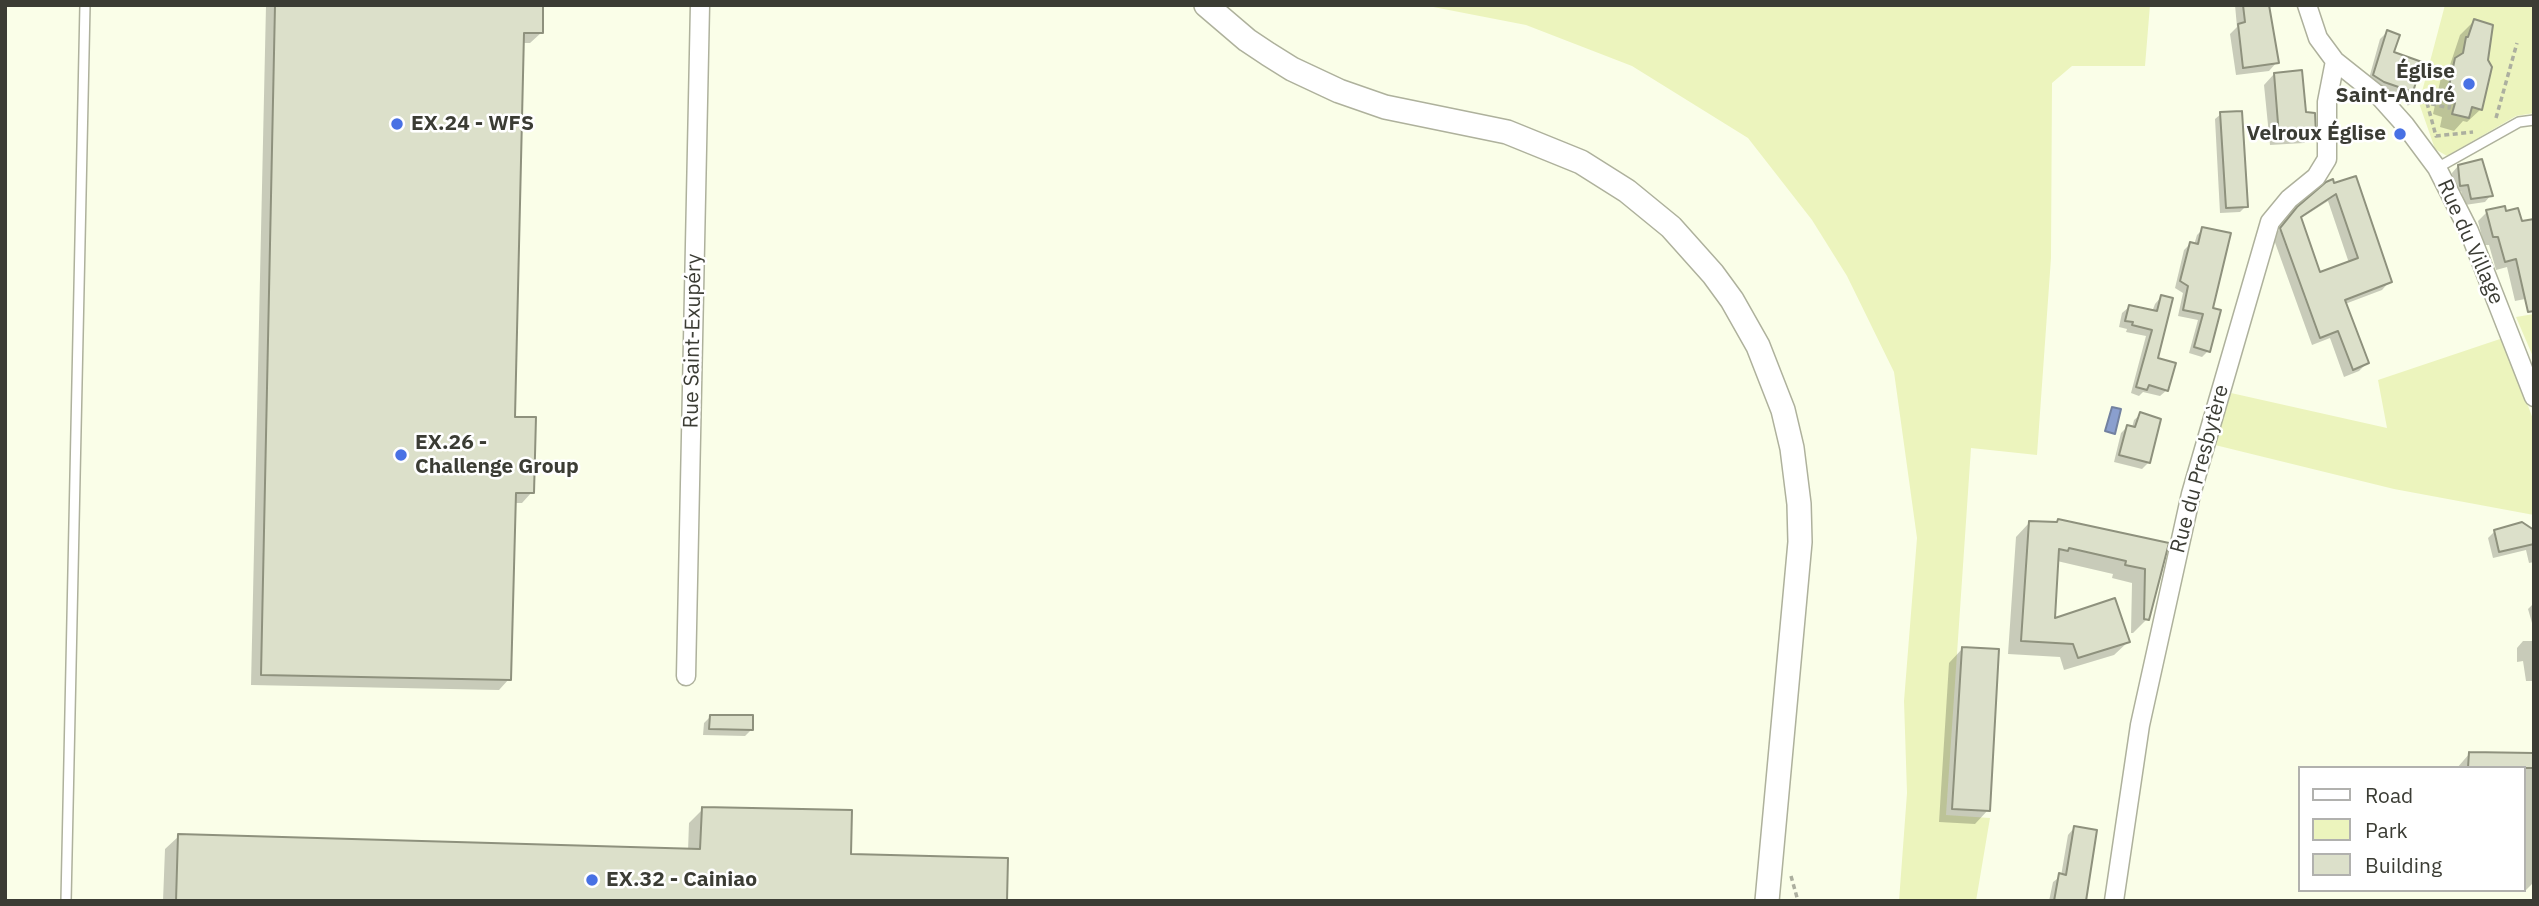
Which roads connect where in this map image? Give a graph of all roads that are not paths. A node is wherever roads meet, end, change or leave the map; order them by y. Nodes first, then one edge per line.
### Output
1 (85, 5) edge
2 (700, 5) edge
3 (1206, 5) edge
4 (2307, 5) edge
5 (2335, 61) junction
6 (2534, 120) edge
7 (2437, 169) junction
8 (2534, 397) edge
9 (686, 676) dead end
10 (66, 901) edge
11 (1767, 901) edge
12 (2114, 901) edge

1 - 10 lane
2 - 9 street, Rue Saint-Exupéry
3 - 11 street
4 - 5 street, Rue du Village
5 - 7 street, Rue du Village
5 - 12 street, Rue du Presbytère
6 - 7 lane
7 - 8 street, Rue du Village

